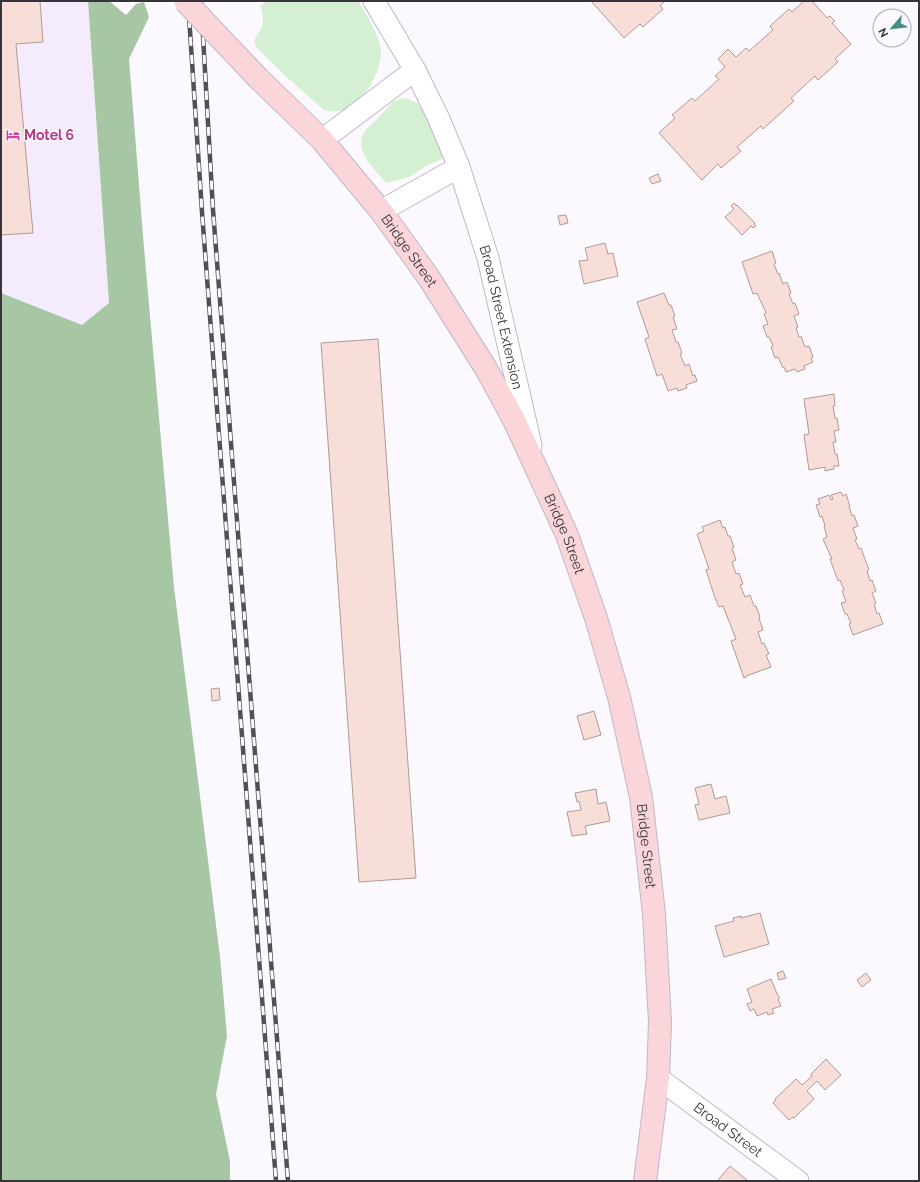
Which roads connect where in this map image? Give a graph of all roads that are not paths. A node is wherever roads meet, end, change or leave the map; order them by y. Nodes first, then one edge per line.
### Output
1 (185, 1) edge
2 (374, 1) edge
3 (415, 70) junction
4 (322, 140) junction
5 (459, 167) junction
6 (381, 211) junction
7 (537, 469) junction
8 (658, 1078) junction
9 (645, 1181) edge
10 (798, 1181) edge

1 - 4 main road, Bridge Street, bridge
2 - 3 street, Broad Street Extension
3 - 4 street
3 - 5 street, Broad Street Extension
4 - 6 main road, Bridge Street
5 - 6 street
5 - 7 street, Broad Street Extension
6 - 7 main road, Bridge Street
7 - 8 main road, Bridge Street
8 - 9 main road, Bridge Street
8 - 10 street, Broad Street

